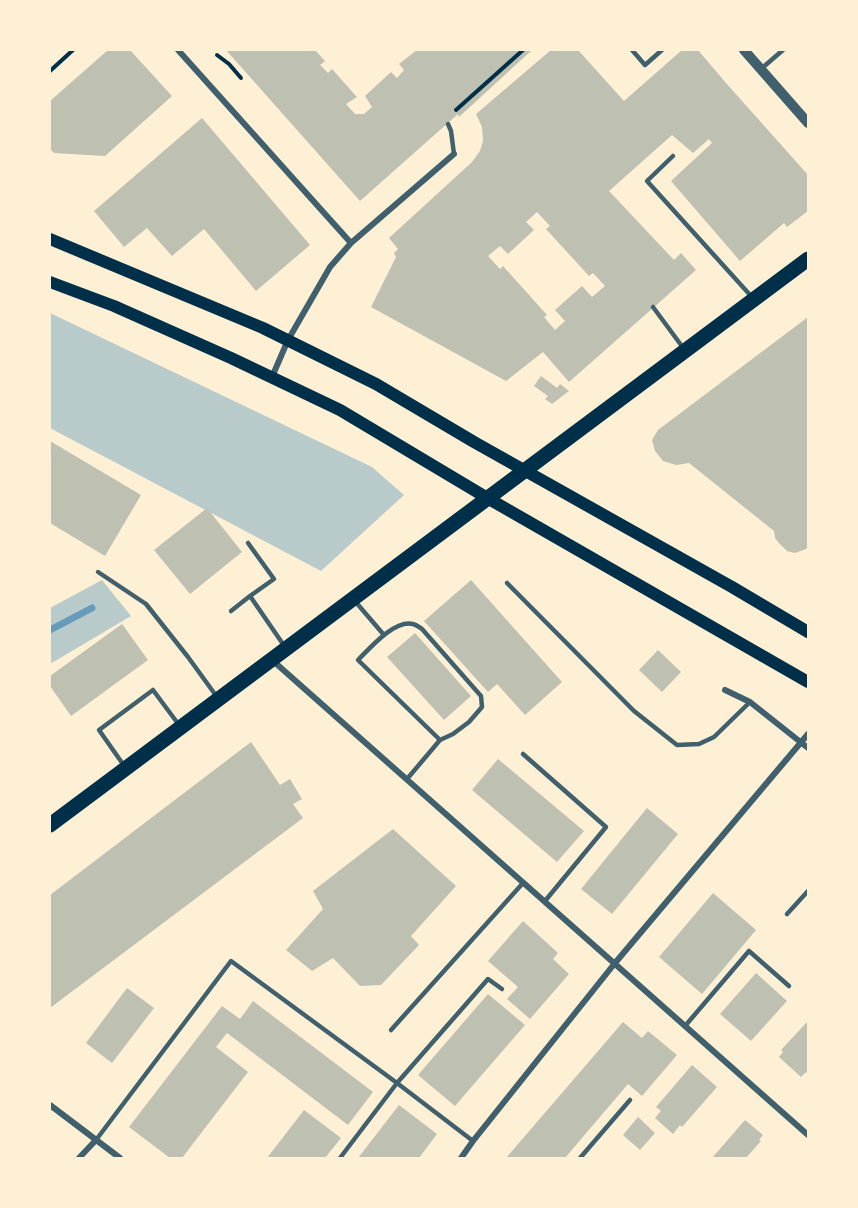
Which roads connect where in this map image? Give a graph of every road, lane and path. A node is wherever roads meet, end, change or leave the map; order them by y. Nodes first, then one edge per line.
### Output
1 (73, 50) edge
2 (178, 50) edge
3 (523, 50) edge
4 (632, 50) edge
5 (662, 50) edge
6 (744, 50) edge
7 (783, 50) edge
8 (217, 55) dead end
9 (761, 69) junction
10 (50, 71) edge
11 (241, 78) dead end
12 (456, 110) dead end
13 (808, 123) edge
14 (448, 124) dead end
15 (454, 154) joint
16 (673, 156) dead end
17 (50, 239) edge
18 (351, 243) junction
19 (808, 260) edge
20 (50, 282) edge
21 (754, 300) junction
22 (653, 307) dead end
23 (288, 340) junction
24 (686, 351) junction
25 (272, 377) junction
26 (525, 471) junction
27 (489, 499) junction
28 (248, 543) dead end
29 (98, 572) dead end
30 (507, 583) dead end
31 (250, 596) junction
32 (353, 599) junction
33 (231, 611) dead end
34 (808, 632) edge
35 (384, 634) junction
36 (287, 649) junction
37 (272, 660) junction
38 (808, 682) edge
39 (725, 690) dead end
40 (218, 699) junction
41 (750, 702) junction
42 (181, 727) junction
43 (808, 734) edge
44 (440, 740) junction
45 (802, 742) junction
46 (808, 748) edge
47 (523, 754) dead end
48 (126, 768) junction
49 (406, 779) junction
50 (50, 825) edge
51 (523, 883) junction
52 (808, 891) edge
53 (545, 901) junction
54 (787, 914) dead end
55 (615, 963) junction
56 (789, 986) dead end
57 (502, 989) dead end
58 (686, 1026) junction
59 (391, 1030) dead end
60 (397, 1083) junction
61 (630, 1100) dead end
62 (50, 1105) edge
63 (808, 1135) edge
64 (96, 1140) junction
65 (473, 1141) junction
66 (79, 1158) edge
67 (120, 1158) edge
68 (340, 1158) edge
69 (461, 1158) edge
70 (580, 1158) edge

1 - 10 path
2 - 18 street
3 - 12 path
4 - 5 lane
6 - 9 street
7 - 9 lane
8 - 11 path
9 - 13 street
14 - 15 lane
15 - 18 street
16 - 21 lane
17 - 23 main road
18 - 23 street
19 - 21 main road
20 - 25 main road
21 - 24 main road
22 - 24 lane
23 - 25 street
23 - 26 main road
24 - 26 main road
25 - 27 main road
26 - 27 main road
26 - 34 main road
27 - 32 main road
27 - 38 main road
28 - 31 lane
29 - 40 lane
30 - 41 lane
31 - 33 lane
31 - 36 lane
32 - 35 lane
32 - 36 main road
35 - 44 lane
35 - 44 lane
36 - 37 main road
37 - 40 main road
37 - 49 street
39 - 41 street
40 - 42 main road
41 - 45 street
42 - 48 main road
42 - 48 lane
43 - 45 street
44 - 49 lane
45 - 46 street
45 - 55 street
47 - 53 lane
48 - 50 main road
49 - 51 street
51 - 53 street
51 - 59 lane
52 - 54 lane
53 - 55 street
55 - 58 street
55 - 65 street
56 - 58 lane
57 - 60 lane
58 - 63 street
60 - 64 lane
60 - 65 lane
60 - 68 lane
61 - 70 lane
62 - 64 street
64 - 66 street
64 - 67 street
65 - 69 street

